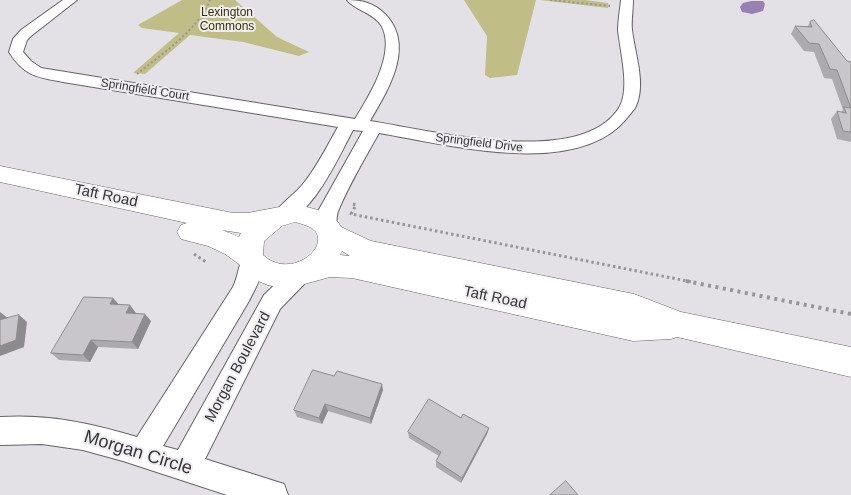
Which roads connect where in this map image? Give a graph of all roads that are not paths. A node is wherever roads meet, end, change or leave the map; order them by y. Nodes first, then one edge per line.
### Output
1 (72, 0) edge
2 (353, 0) edge
3 (626, 4) edge
4 (360, 126) junction
5 (0, 174) edge
6 (0, 191) edge
7 (277, 217) junction
8 (330, 230) junction
9 (250, 259) junction
10 (306, 272) junction
11 (680, 325) junction
12 (851, 362) edge
13 (0, 431) edge
14 (143, 453) junction
15 (185, 467) junction
16 (272, 495) edge

1 - 4 street, Springfield Court
2 - 4 street
3 - 4 street, Springfield Drive
4 - 7 street
4 - 8 street
5 - 7 street, Taft Road
6 - 9 street, Taft Road
7 - 8 street
7 - 9 street
8 - 10 street
8 - 11 street, Taft Road
9 - 10 street
9 - 14 street
10 - 11 street, Taft Road
10 - 15 street, Morgan Boulevard
11 - 12 street, Taft Road
13 - 14 street, Morgan Circle
14 - 15 street, Morgan Circle
15 - 16 street, Morgan Circle

